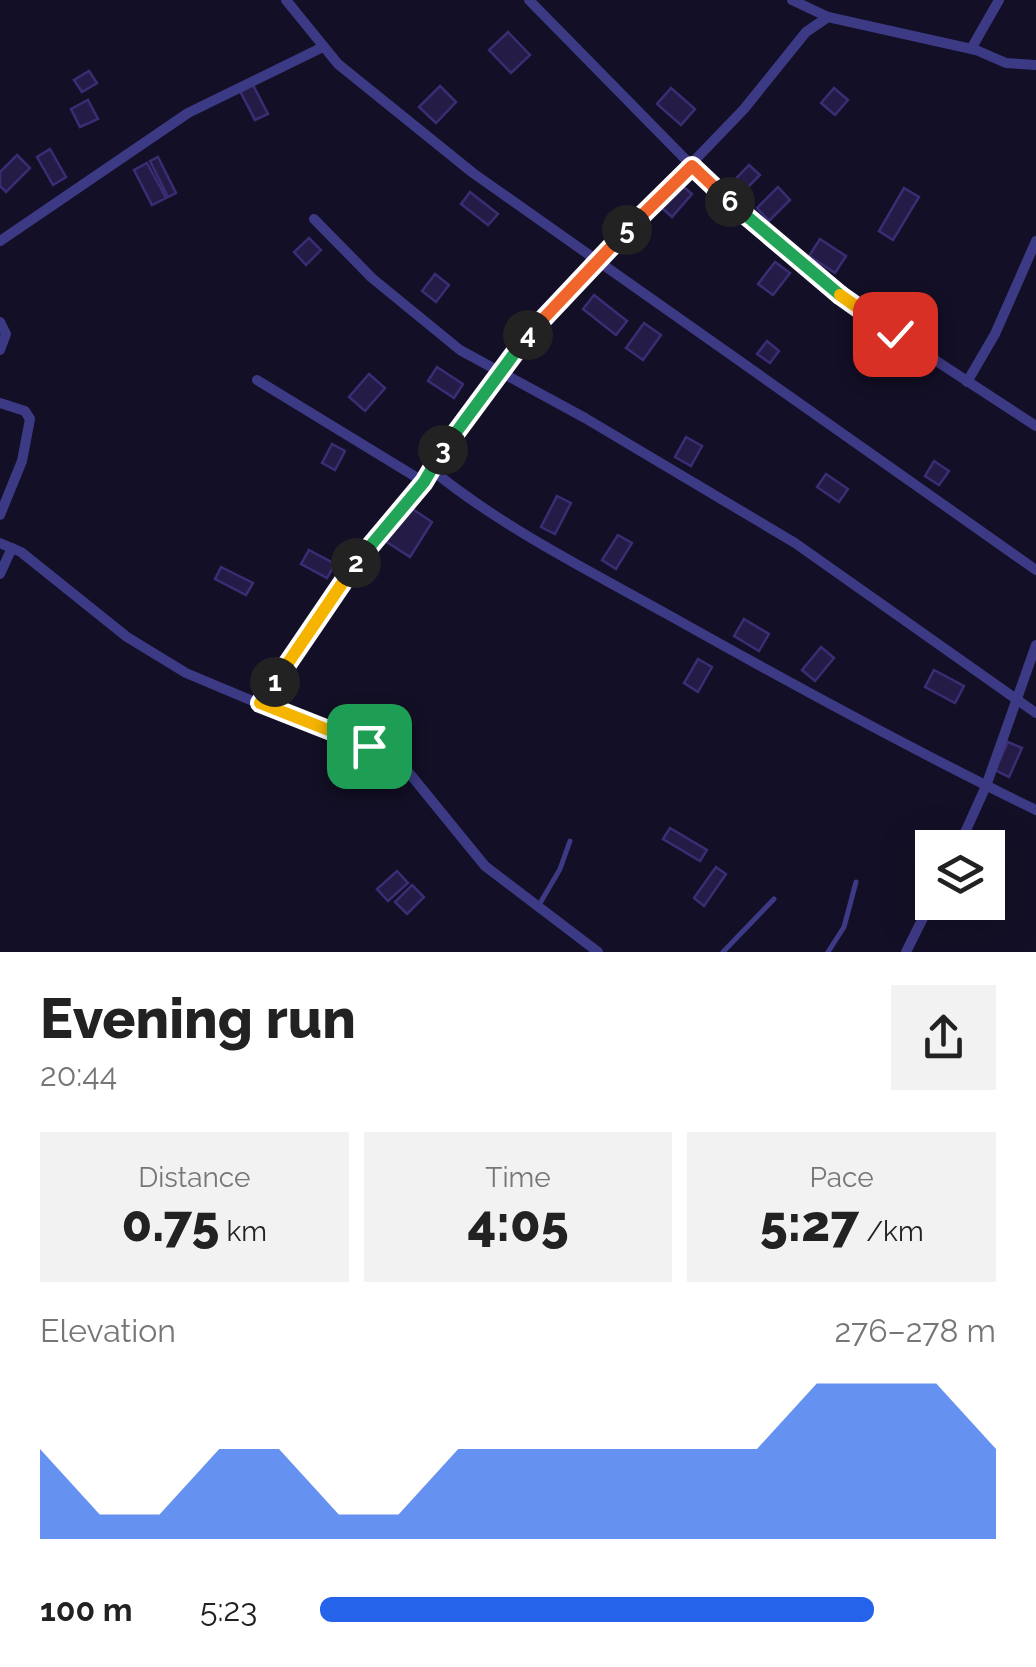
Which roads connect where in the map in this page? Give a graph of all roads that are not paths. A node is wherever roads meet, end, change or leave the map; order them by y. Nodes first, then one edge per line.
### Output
1 (286, 0) edge
2 (529, 0) edge
3 (792, 0) edge
4 (1000, 0) edge
5 (810, 12) junction
6 (828, 17) junction
7 (806, 32) junction
8 (323, 47) junction
9 (971, 49) junction
10 (1036, 65) edge
11 (692, 166) junction
12 (314, 220) dead end
13 (1, 237) edge
14 (1036, 241) edge
15 (597, 261) junction
16 (1023, 268) junction
17 (1036, 274) edge
18 (0, 322) edge
19 (0, 350) edge
20 (497, 373) junction
21 (258, 380) dead end
22 (967, 382) junction
23 (0, 403) edge
24 (1036, 426) edge
25 (432, 470) junction
26 (424, 482) junction
27 (0, 515) edge
28 (0, 542) edge
29 (12, 548) junction
30 (1036, 570) edge
31 (0, 574) edge
32 (1036, 645) edge
33 (1017, 702) junction
34 (260, 703) junction
35 (1036, 714) edge
36 (986, 786) junction
37 (1036, 810) edge
38 (966, 830) edge
39 (570, 841) dead end
40 (856, 882) dead end
41 (774, 899) dead end
42 (537, 907) junction
43 (922, 920) edge
44 (598, 952) edge
45 (724, 952) edge
46 (828, 952) edge
47 (906, 952) edge

1 - 8 street
2 - 11 street
3 - 5 street
4 - 9 street
5 - 6 street
5 - 7 street
6 - 7 street
6 - 9 street
7 - 11 street
8 - 13 street
8 - 15 street
9 - 10 street
11 - 15 street
11 - 22 street
12 - 20 street
14 - 16 street
15 - 20 street
15 - 30 street
16 - 17 street
16 - 22 street
18 - 19 street
20 - 25 street
20 - 33 street
21 - 26 street
22 - 24 street
23 - 27 street
25 - 26 street
25 - 36 street
26 - 34 street
28 - 29 street
29 - 31 street
29 - 34 street
32 - 33 street
33 - 35 street
33 - 36 street
34 - 42 street
36 - 37 street
36 - 38 street
39 - 42 lane
40 - 46 lane
41 - 45 lane
42 - 44 street
43 - 47 street

